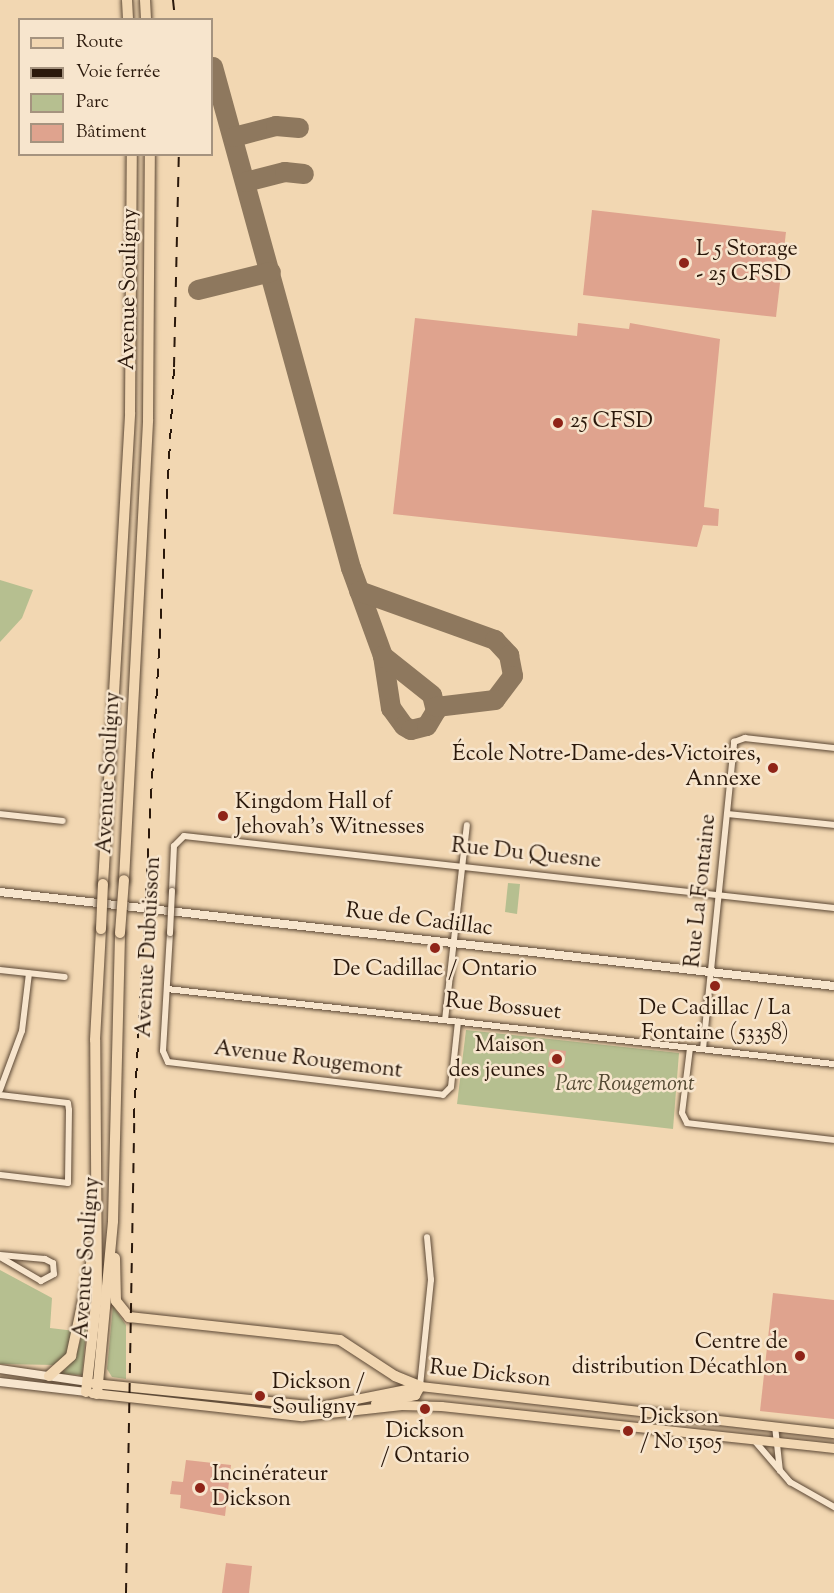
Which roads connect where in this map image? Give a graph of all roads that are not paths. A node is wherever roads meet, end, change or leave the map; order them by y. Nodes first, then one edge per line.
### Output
1 (127, 0) edge
2 (145, 0) edge
3 (128, 18) edge
4 (146, 18) edge
5 (132, 156) edge
6 (150, 156) edge
7 (834, 748) edge
8 (0, 814) edge
9 (728, 814) junction
10 (63, 821) dead end
11 (467, 825) dead end
12 (834, 825) edge
13 (178, 838) joint
14 (462, 866) junction
15 (0, 892) edge
16 (721, 895) junction
17 (834, 908) edge
18 (454, 943) junction
19 (0, 970) edge
20 (711, 972) junction
21 (29, 973) junction
22 (65, 977) dead end
23 (834, 986) edge
24 (167, 989) junction
25 (445, 1020) junction
26 (458, 1021) junction
27 (690, 1048) junction
28 (703, 1049) junction
29 (165, 1059) joint
30 (834, 1064) edge
31 (0, 1090) edge
32 (0, 1095) edge
33 (834, 1140) edge
34 (0, 1175) edge
35 (99, 1217) junction
36 (113, 1221) junction
37 (427, 1238) dead end
38 (0, 1256) edge
39 (0, 1369) edge
40 (49, 1376) junction
41 (0, 1382) edge
42 (420, 1386) junction
43 (92, 1388) junction
44 (337, 1415) junction
45 (775, 1426) junction
46 (834, 1434) edge
47 (752, 1439) junction
48 (780, 1442) junction
49 (833, 1448) edge
50 (780, 1472) junction
51 (834, 1507) edge

1 - 3 highway
2 - 4 highway
5 - 35 highway, Avenue Souligny, bridge
6 - 36 highway, Avenue Souligny, bridge
7 - 9 street, Rue La Fontaine
8 - 10 street
9 - 12 street
9 - 16 street, Rue La Fontaine
11 - 14 street
13 - 14 street, Rue Du Quesne
13 - 24 street, Avenue Dubuisson, bridge
14 - 16 street, Rue Du Quesne
14 - 18 street
15 - 18 street, Rue de Cadillac
16 - 17 street, Rue Du Quesne
16 - 20 street, Rue La Fontaine
18 - 20 street, Rue de Cadillac
18 - 25 street
19 - 21 street
20 - 23 street, Rue de Cadillac
20 - 28 street, Rue La Fontaine
21 - 22 street
21 - 31 street
24 - 25 street, Rue Bossuet
24 - 29 street, Avenue Dubuisson
25 - 26 street, Rue Bossuet
26 - 27 street, Rue Bossuet
26 - 29 street, Avenue Rougemont
27 - 28 street, Rue Bossuet
27 - 33 street
28 - 30 street, Rue Bossuet
32 - 34 street
35 - 40 highway
35 - 43 highway, Avenue Souligny
36 - 42 highway
36 - 43 highway, Avenue Souligny
37 - 42 street
38 - 38 street
39 - 40 main road, Rue Dickson
40 - 43 main road, Rue Dickson
41 - 43 main road, Rue Dickson
42 - 43 main road, Rue Dickson
42 - 44 main road
42 - 45 main road, Rue Dickson
43 - 44 main road, Rue Dickson
44 - 47 main road, Rue Dickson
45 - 46 main road, Rue Dickson
45 - 48 street
46 - 49 main road
47 - 48 main road, Rue Dickson
47 - 50 street
48 - 49 main road, Rue Dickson
48 - 50 street
50 - 51 street

